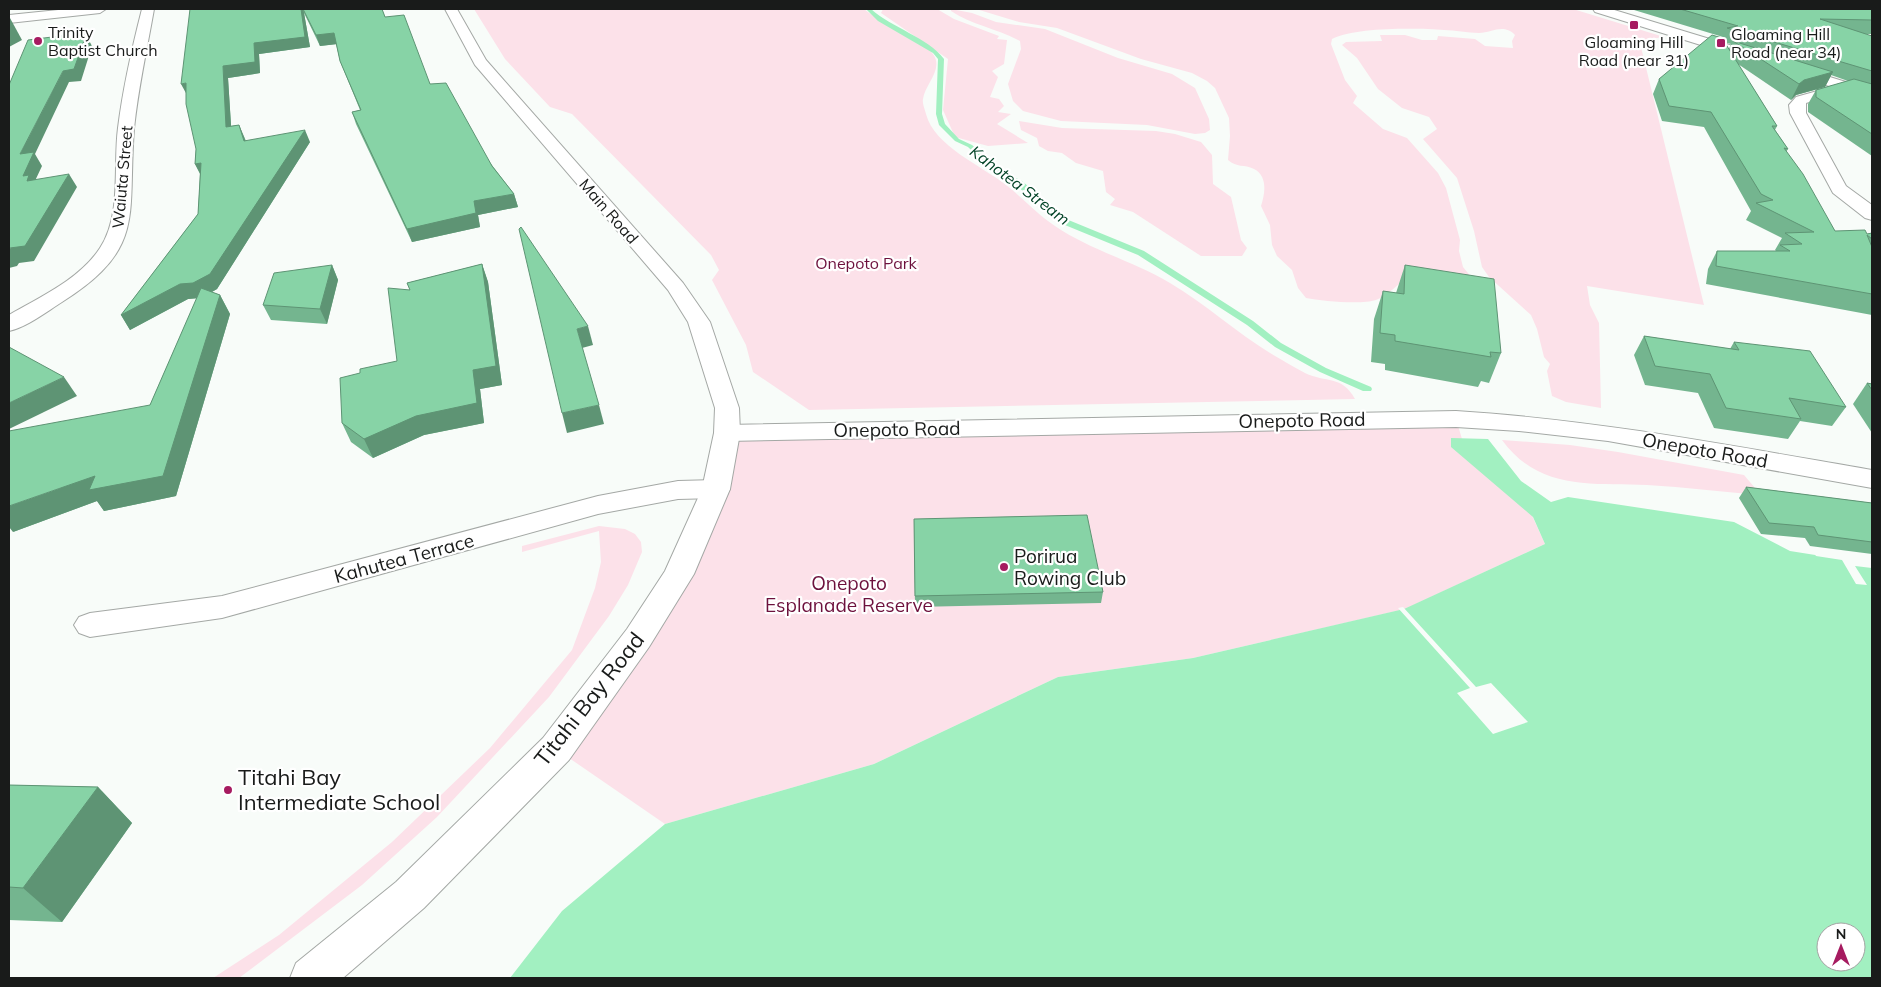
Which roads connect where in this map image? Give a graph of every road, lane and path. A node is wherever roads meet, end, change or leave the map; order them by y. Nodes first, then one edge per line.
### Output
1 (100, 9) edge
2 (148, 9) edge
3 (451, 9) edge
4 (1599, 9) edge
5 (9, 20) edge
6 (1752, 57) edge
7 (1778, 65) edge
8 (1846, 87) junction
9 (1872, 95) edge
10 (1872, 214) edge
11 (9, 324) edge
12 (727, 432) junction
13 (1872, 480) edge
14 (716, 489) junction
15 (90, 625) dead end
16 (311, 978) edge

1 - 5 street
2 - 11 street, Waiuta Street
3 - 12 street, Main Road
4 - 6 street
7 - 8 street
8 - 9 street
8 - 10 street
12 - 13 street, Onepoto Road
12 - 14 street, Titahi Bay Road
14 - 15 street, Kahutea Terrace
14 - 16 street, Titahi Bay Road

